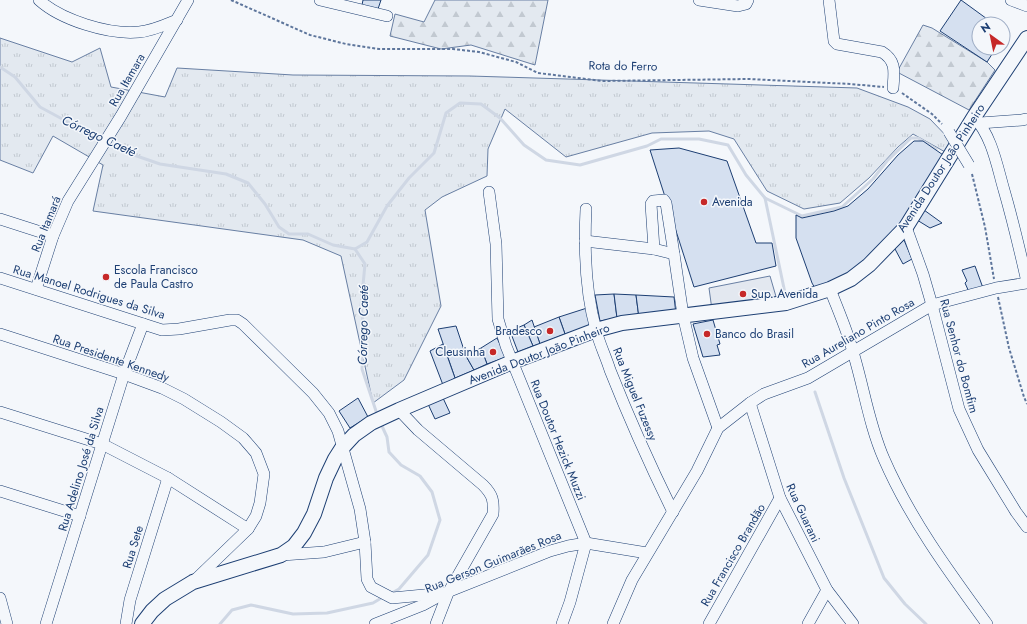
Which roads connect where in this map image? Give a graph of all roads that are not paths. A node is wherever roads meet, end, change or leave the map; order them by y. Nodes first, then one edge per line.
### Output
1 (39, 0) edge
2 (188, 0) edge
3 (320, 0) edge
4 (699, 0) edge
5 (748, 0) edge
6 (829, 0) edge
7 (1011, 0) edge
8 (355, 4) edge
9 (1027, 6) edge
10 (387, 16) dead end
11 (177, 20) junction
12 (1027, 38) edge
13 (893, 88) road end
14 (1027, 119) edge
15 (977, 120) junction
16 (949, 132) road end
17 (98, 152) joint
18 (969, 165) dead end
19 (489, 192) dead end
20 (586, 209) dead end
21 (0, 219) edge
22 (906, 227) junction
23 (53, 236) junction
24 (671, 238) junction
25 (585, 241) junction
26 (653, 243) junction
27 (674, 254) junction
28 (0, 278) edge
29 (1027, 283) edge
30 (36, 289) junction
31 (830, 289) junction
32 (932, 305) junction
33 (683, 315) junction
34 (144, 324) junction
35 (596, 330) junction
36 (0, 334) edge
37 (853, 351) junction
38 (512, 362) junction
39 (124, 374) junction
40 (750, 403) junction
41 (397, 411) junction
42 (0, 412) edge
43 (718, 428) junction
44 (102, 444) junction
45 (342, 448) junction
46 (168, 478) junction
47 (0, 491) edge
48 (780, 498) junction
49 (673, 512) junction
50 (80, 516) junction
51 (1027, 527) edge
52 (248, 529) junction
53 (365, 542) junction
54 (586, 544) junction
55 (647, 553) junction
56 (281, 555) junction
57 (193, 582) junction
58 (827, 590) junction
59 (446, 593) junction
60 (0, 598) edge
61 (2, 611) edge
62 (145, 623) edge
63 (7, 624) edge
64 (46, 624) edge
65 (126, 624) edge
66 (376, 624) edge
67 (436, 624) edge
68 (562, 624) edge
69 (613, 624) edge
70 (708, 624) edge
71 (808, 624) edge
72 (853, 624) edge
73 (986, 624) edge

1 - 11 street
2 - 11 street
3 - 8 street
4 - 5 street
6 - 13 street
7 - 9 street
8 - 10 street
11 - 17 street, Rua Itamara
12 - 15 main road, Avenida Doutor João Pinheiro
14 - 15 street
15 - 22 main road, Avenida Doutor João Pinheiro
15 - 29 street
16 - 18 street, bridge
17 - 23 street, Rua Itamará
19 - 38 street, Rua Doutor Hezick Muzzi
20 - 25 street, Rua Miguel Fuzessy
21 - 23 street
22 - 31 main road, Avenida Doutor João Pinheiro
22 - 32 street, Rua Senhor do Bomfim
23 - 30 street, Rua Itamará
24 - 26 street
24 - 26 street
24 - 27 street
25 - 26 street
25 - 35 street, Rua Miguel Fuzessy
26 - 27 street
27 - 33 street
28 - 30 street, Rua Manoel Rodrigues da Silva
29 - 32 street, Rua Aureliano Pinto Rosa
30 - 34 street, Rua Manoel Rodrigues da Silva
31 - 33 main road, Avenida Doutor João Pinheiro
31 - 37 street
32 - 37 street, Rua Aureliano Pinto Rosa
32 - 51 street, Rua Senhor do Bomfim
33 - 35 main road, Avenida Doutor João Pinheiro
33 - 43 street
34 - 39 street, Rua Adelino José da Silva
34 - 45 street, Rua Manoel Rodrigues da Silva
35 - 38 main road, Avenida Doutor João Pinheiro
35 - 49 street, Rua Miguel Fuzessy
36 - 39 street, Rua Presidente Kennedy
37 - 40 street, Rua Aureliano Pinto Rosa
37 - 73 street
38 - 41 main road, Avenida Doutor João Pinheiro
38 - 54 street, Rua Doutor Hezick Muzzi
39 - 44 street, Rua Adelino José da Silva
39 - 52 street, Rua Presidente Kennedy
40 - 43 street, Rua Aureliano Pinto Rosa
40 - 48 street, Rua Guarani
41 - 45 main road, Avenida Doutor João Pinheiro
41 - 59 street
42 - 44 street
43 - 49 street, Rua Aureliano Pinto Rosa
44 - 46 street
44 - 50 street, Rua Adelino José da Silva
45 - 53 street, Rua Manoel Rodrigues da Silva
45 - 56 main road, Avenida Doutor João Pinheiro
46 - 52 street
46 - 65 street, Rua Sete
47 - 50 street
48 - 58 street, Rua Guarani
48 - 70 street, Rua Francisco Brandão
49 - 55 street, Rua Aureliano Pinto Rosa
50 - 64 street, Rua Adelino José da Silva
52 - 57 street, Rua Presidente Kennedy
53 - 56 street
53 - 59 street, Rua Manoel Rodrigues da Silva
54 - 55 street, Rua Gerson Guimarães Rosa
54 - 59 street, Rua Gerson Guimarães Rosa
54 - 68 street
55 - 69 street, Rua Aureliano Pinto Rosa
56 - 57 main road, Avenida Doutor João Pinheiro
57 - 62 main road, Avenida Doutor João Pinheiro
58 - 71 street
58 - 72 street, Rua Guarani
59 - 66 street, Rua Gerson Guimarães Rosa
59 - 67 street
60 - 61 street
61 - 63 street

